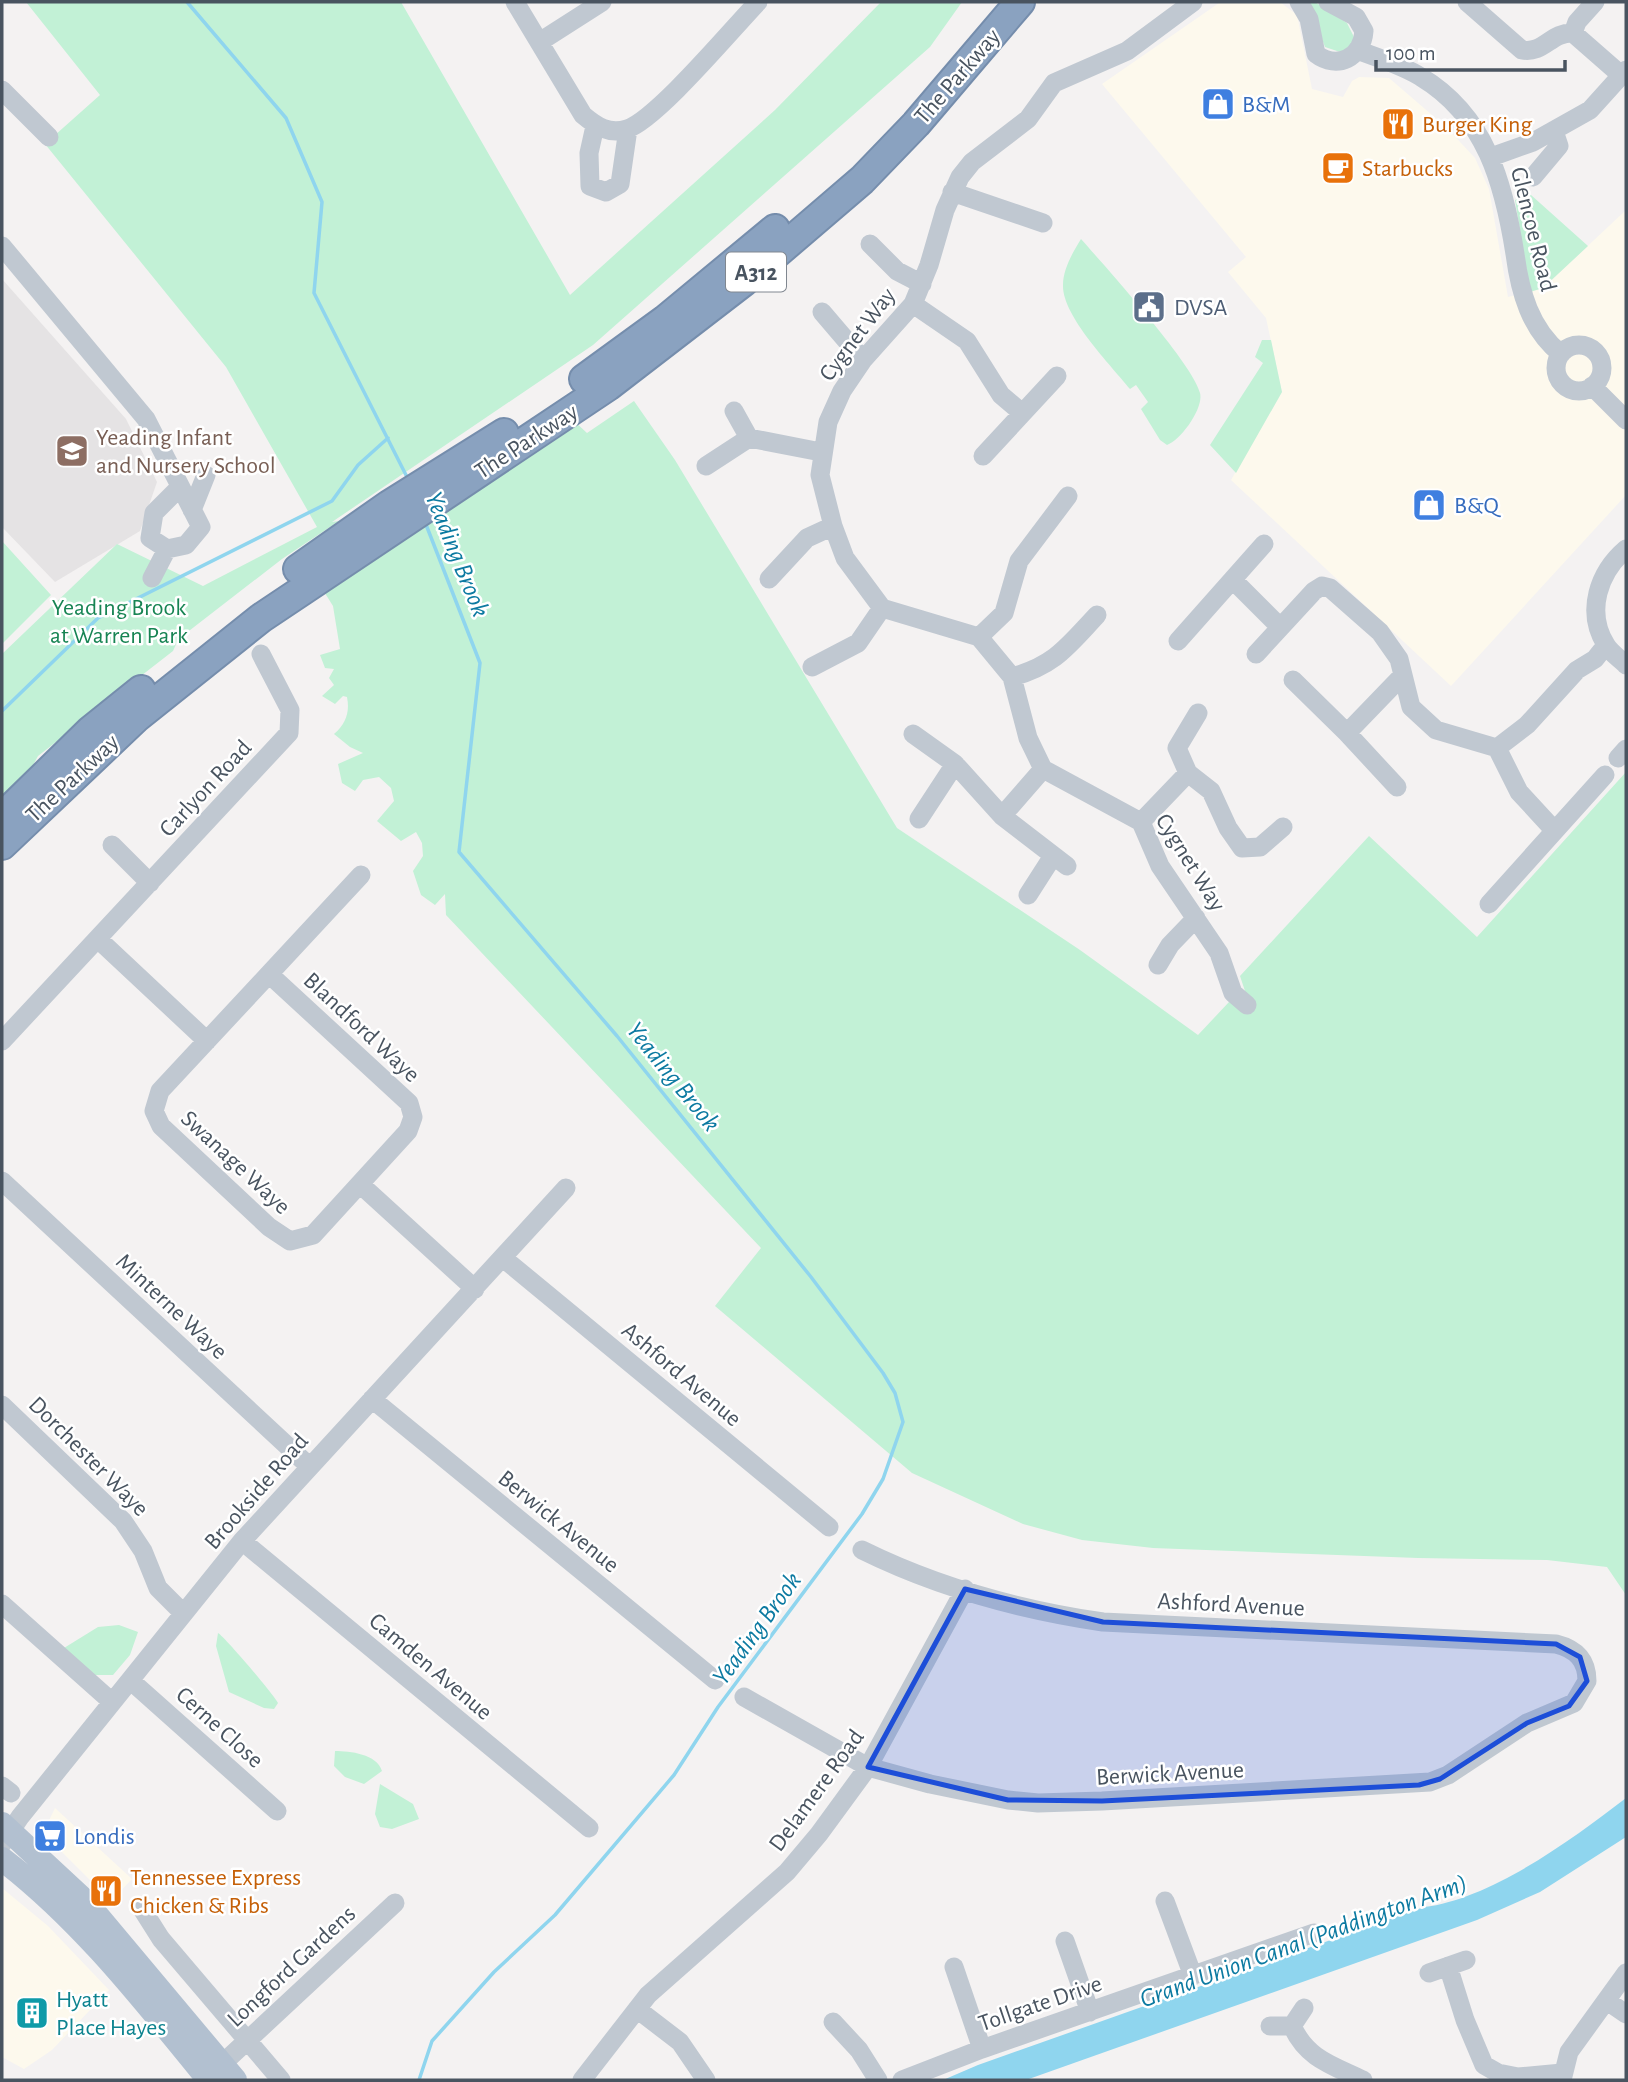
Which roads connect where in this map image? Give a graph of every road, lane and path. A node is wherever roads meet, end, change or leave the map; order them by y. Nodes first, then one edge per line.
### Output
1 (515, 2) edge
2 (602, 2) edge
3 (758, 2) edge
4 (1001, 2) edge
5 (1020, 2) edge
6 (1193, 2) edge
7 (1299, 2) edge
8 (1328, 2) edge
9 (1467, 2) edge
10 (1595, 2) edge
11 (1573, 33) junction
12 (541, 41) junction
13 (1357, 50) junction
14 (1624, 73) edge
15 (2, 90) edge
16 (595, 126) junction
17 (628, 129) junction
18 (1554, 131) junction
19 (49, 137) dead end
20 (1491, 157) junction
21 (1533, 177) dead end
22 (952, 192) junction
23 (1043, 223) dead end
24 (870, 244) dead end
25 (2, 246) edge
26 (922, 284) junction
27 (913, 304) junction
28 (822, 312) dead end
29 (1560, 354) junction
30 (863, 359) junction
31 (1057, 376) dead end
32 (1592, 386) junction
33 (734, 411) dead end
34 (1021, 412) junction
35 (1626, 420) edge
36 (748, 438) junction
37 (821, 452) junction
38 (983, 456) dead end
39 (706, 467) dead end
40 (206, 475) dead end
41 (441, 484) junction
42 (179, 488) junction
43 (1068, 496) dead end
44 (197, 519) junction
45 (833, 526) junction
46 (1264, 544) dead end
47 (167, 549) junction
48 (1626, 549) edge
49 (152, 578) dead end
50 (769, 579) dead end
51 (1233, 580) junction
52 (882, 608) junction
53 (1097, 615) dead end
54 (1280, 627) junction
55 (979, 637) junction
56 (1178, 641) dead end
57 (1606, 645) junction
58 (261, 654) dead end
59 (1256, 654) dead end
60 (1626, 665) edge
61 (812, 667) dead end
62 (1402, 676) junction
63 (1012, 677) junction
64 (1293, 680) dead end
65 (1198, 713) dead end
66 (1347, 733) junction
67 (913, 734) dead end
68 (1497, 748) junction
69 (955, 764) junction
70 (1043, 769) junction
71 (1188, 773) junction
72 (1605, 775) dead end
73 (1396, 786) dead end
74 (1002, 816) junction
75 (919, 819) dead end
76 (1141, 822) junction
77 (1283, 827) dead end
78 (1554, 830) junction
79 (5, 836) edge
80 (112, 845) dead end
81 (361, 875) dead end
82 (150, 883) junction
83 (1028, 895) dead end
84 (1489, 904) dead end
85 (1196, 918) junction
86 (98, 939) junction
87 (1158, 965) dead end
88 (269, 974) junction
89 (1247, 1005) dead end
90 (2, 1041) edge
91 (207, 1041) junction
92 (2, 1181) edge
93 (361, 1185) junction
94 (566, 1188) dead end
95 (503, 1258) junction
96 (475, 1289) junction
97 (372, 1399) junction
98 (2, 1405) edge
99 (309, 1466) junction
100 (829, 1527) dead end
101 (242, 1541) junction
102 (862, 1549) dead end
103 (965, 1589) junction
104 (2, 1604) edge
105 (183, 1614) junction
106 (131, 1680) junction
107 (715, 1681) dead end
108 (1587, 1681) joint
109 (744, 1697) dead end
110 (112, 1702) junction
111 (868, 1767) junction
112 (276, 1811) dead end
113 (589, 1828) dead end
114 (4, 1833) edge
115 (2, 1859) edge
116 (1165, 1901) dead end
117 (395, 1903) dead end
118 (142, 1909) dead end
119 (1314, 1933) dead end
120 (1065, 1941) dead end
121 (954, 1967) dead end
122 (1429, 1973) dead end
123 (1626, 1973) edge
124 (1193, 1976) junction
125 (1607, 2001) junction
126 (637, 2008) junction
127 (1304, 2008) dead end
128 (1090, 2012) junction
129 (1626, 2014) edge
130 (833, 2022) dead end
131 (1292, 2025) junction
132 (1270, 2026) dead end
133 (246, 2040) junction
134 (982, 2049) junction
135 (222, 2075) edge
136 (1562, 2077) edge
137 (282, 2080) edge
138 (582, 2080) edge
139 (706, 2080) edge
140 (878, 2080) edge
141 (902, 2080) edge
142 (1363, 2080) edge

1 - 12 street
2 - 12 street
3 - 17 street
4 - 41 highway, The Parkway / A312
5 - 41 highway, The Parkway / A312
6 - 22 street, Cygnet Way
7 - 13 street
8 - 13 street
9 - 11 street
10 - 11 street
11 - 14 street
12 - 16 street
13 - 20 street, Glencoe Road
14 - 18 street
15 - 19 street
16 - 17 street
16 - 17 street
18 - 20 street
18 - 21 street
20 - 29 street, Glencoe Road
22 - 23 street
22 - 26 street, Cygnet Way
24 - 26 street
25 - 42 street
26 - 27 street, Cygnet Way
27 - 30 street, Cygnet Way
27 - 34 street
28 - 30 street
29 - 32 street, Glencoe Road
29 - 32 street
30 - 37 street, Cygnet Way
31 - 34 street
32 - 35 street
33 - 36 street
34 - 38 street
36 - 37 street
36 - 39 street
37 - 45 street, Cygnet Way
40 - 44 street
41 - 79 highway, The Parkway / A312
42 - 44 street
42 - 47 street
43 - 55 street
44 - 47 street
45 - 50 street
45 - 52 street, Cygnet Way
46 - 51 street
47 - 49 street
48 - 57 street
51 - 54 street
51 - 56 street
52 - 55 street
52 - 61 street
53 - 63 street
54 - 59 street
54 - 62 street
55 - 63 street
57 - 60 street
57 - 68 street
58 - 82 street, Carlyon Road
62 - 66 street
62 - 68 street
63 - 70 street
64 - 66 street
65 - 71 street
66 - 73 street
67 - 69 street
68 - 78 street
69 - 74 street
69 - 75 street
70 - 74 street
70 - 76 street, Cygnet Way
71 - 76 street
71 - 77 street
72 - 78 street
74 - 83 street
76 - 85 street, Cygnet Way
78 - 84 street
80 - 82 street
81 - 88 street, Blandford Waye
82 - 86 street, Carlyon Road
85 - 87 street
85 - 89 street, Cygnet Way
86 - 90 street
86 - 91 street
88 - 91 street, Blandford Waye
88 - 93 street, Blandford Waye
91 - 93 street, Swanage Waye
92 - 99 street, Minterne Waye
93 - 96 street
94 - 95 street, Brookside Road
95 - 96 street, Brookside Road
95 - 100 street, Ashford Avenue
96 - 97 street, Brookside Road
97 - 99 street, Brookside Road
97 - 107 street, Berwick Avenue
98 - 105 street, Dorchester Waye
99 - 101 street, Brookside Road
101 - 105 street, Brookside Road
101 - 113 street, Camden Avenue
102 - 103 street, Ashford Avenue
103 - 108 street, Ashford Avenue
103 - 111 street, Delamere Road
104 - 110 street
105 - 106 street, Brookside Road
106 - 110 street, Brookside Road
106 - 112 street, Cerne Close
108 - 111 street, Berwick Avenue
109 - 111 street, Berwick Avenue
110 - 114 street, Brookside Road
111 - 126 street, Delamere Road
114 - 135 main road
115 - 135 main road
116 - 124 street
117 - 133 street, Longford Gardens
118 - 133 street
119 - 124 street, Tollgate Drive
120 - 128 street
121 - 134 street
122 - 136 street
123 - 125 street
124 - 128 street, Tollgate Drive
125 - 129 street
125 - 136 street
126 - 138 street, Delamere Road
126 - 139 street
127 - 131 street
128 - 134 street, Tollgate Drive
130 - 140 street
131 - 132 street
131 - 142 street
133 - 135 street, Longford Gardens
133 - 137 street
134 - 141 street, Tollgate Drive

